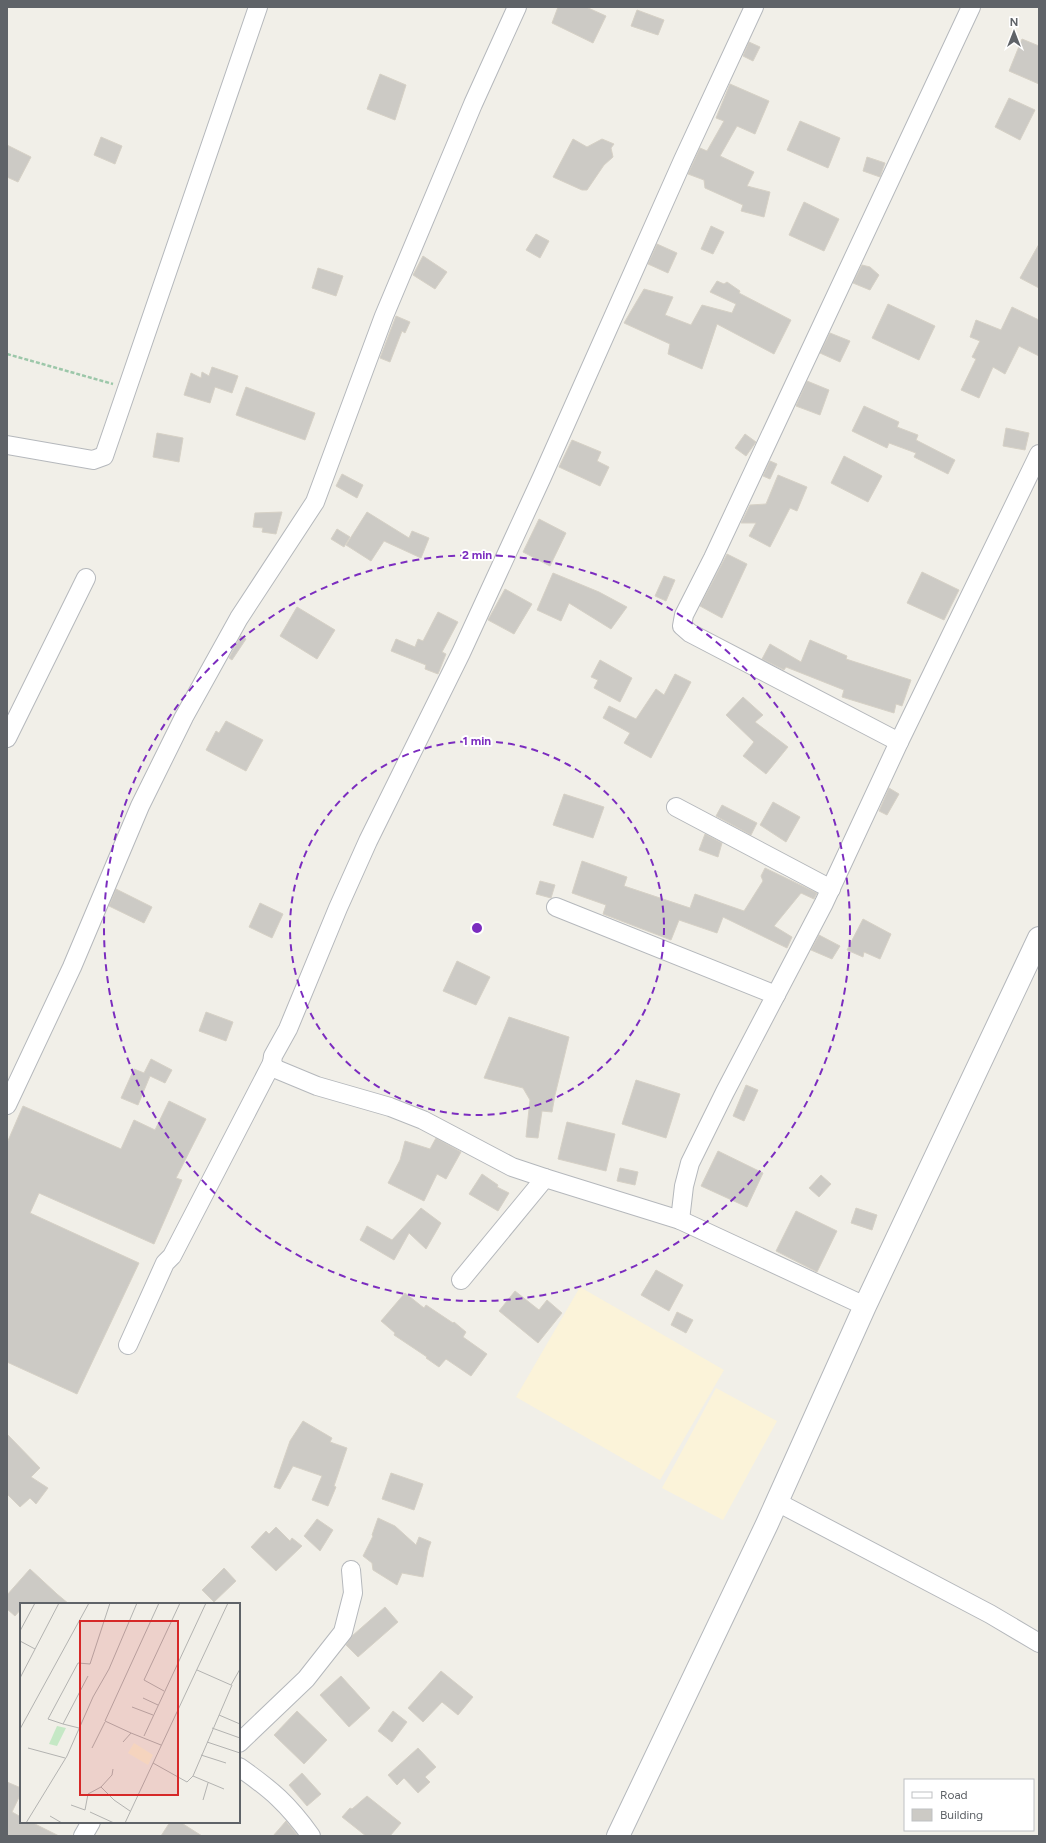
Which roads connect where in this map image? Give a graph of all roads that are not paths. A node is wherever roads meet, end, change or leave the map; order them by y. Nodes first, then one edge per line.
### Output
1 (258, 7) edge
2 (517, 7) edge
3 (754, 7) edge
4 (971, 7) edge
5 (7, 445) edge
6 (1039, 454) edge
7 (86, 578) dead end
8 (7, 738) edge
9 (899, 742) junction
10 (676, 807) dead end
11 (831, 889) junction
12 (556, 907) dead end
13 (1039, 938) edge
14 (776, 995) junction
15 (272, 1063) junction
16 (7, 1105) edge
17 (545, 1178) junction
18 (680, 1220) junction
19 (461, 1280) dead end
20 (865, 1306) junction
21 (128, 1345) dead end
22 (777, 1502) junction
23 (351, 1570) dead end
24 (1039, 1643) edge
25 (240, 1742) edge
26 (240, 1768) edge
27 (90, 1823) edge
28 (83, 1836) edge
29 (311, 1836) edge
30 (618, 1836) edge

1 - 5 street
2 - 16 street
3 - 15 street
4 - 9 street
6 - 9 street
7 - 8 street
9 - 11 street
10 - 11 street
11 - 14 street
12 - 14 street
13 - 20 street
14 - 18 street
15 - 17 street
15 - 21 street
17 - 18 street
17 - 19 street
18 - 20 street
20 - 22 street
22 - 24 street
22 - 30 street
23 - 25 street
26 - 29 street
27 - 28 street

